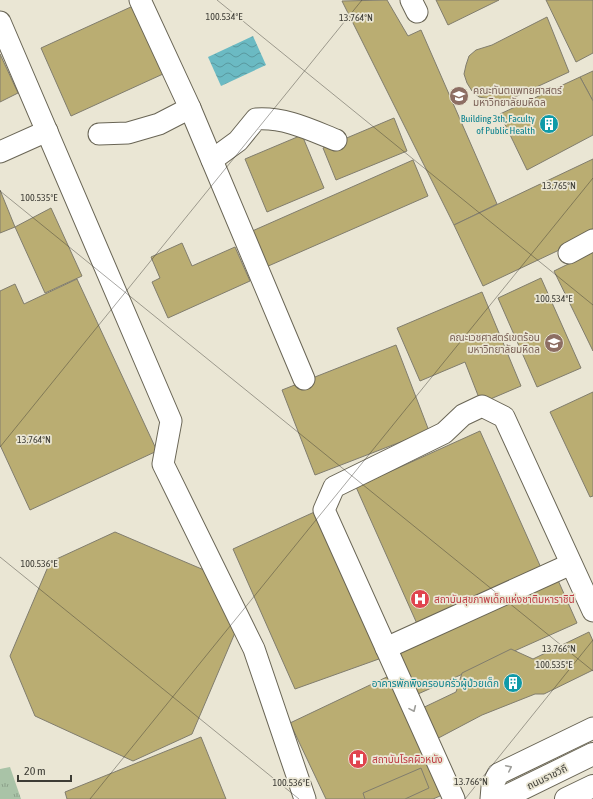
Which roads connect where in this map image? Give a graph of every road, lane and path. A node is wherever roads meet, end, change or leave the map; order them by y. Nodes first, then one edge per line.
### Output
1 (140, 0) edge
2 (0, 22) edge
3 (190, 108) junction
4 (47, 131) junction
5 (99, 134) dead end
6 (336, 140) dead end
7 (0, 152) edge
8 (212, 160) junction
9 (593, 240) edge
10 (569, 253) dead end
11 (304, 378) dead end
12 (571, 564) junction
13 (593, 611) edge
14 (386, 648) junction
15 (593, 728) edge
16 (593, 754) edge
17 (305, 799) edge
18 (454, 799) edge
19 (492, 799) edge
20 (501, 799) edge

1 - 3 lane
2 - 4 lane
3 - 5 lane
3 - 8 lane
4 - 7 lane
4 - 17 lane
6 - 8 lane
8 - 11 lane
9 - 10 lane
12 - 13 lane
12 - 14 lane
12 - 14 lane
14 -> 18 lane
19 -> 15 lane
16 - 20 main road, ถนนราชวิถี

